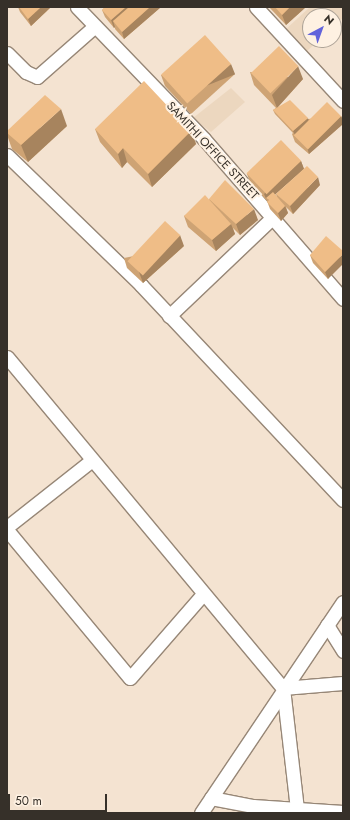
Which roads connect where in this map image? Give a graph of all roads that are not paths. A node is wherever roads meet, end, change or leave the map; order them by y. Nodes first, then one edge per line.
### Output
1 (77, 7) edge
2 (256, 7) edge
3 (95, 26) junction
4 (7, 53) edge
5 (343, 101) edge
6 (8, 157) edge
7 (273, 218) junction
8 (343, 299) edge
9 (169, 316) junction
10 (7, 357) edge
11 (92, 460) junction
12 (343, 500) edge
13 (7, 527) edge
14 (7, 530) edge
15 (203, 594) junction
16 (343, 602) edge
17 (327, 625) junction
18 (343, 651) edge
19 (343, 683) edge
20 (283, 688) junction
21 (210, 798) junction
22 (297, 809) junction
23 (343, 812) edge
24 (201, 813) edge

1 - 3 street, SAMITHI OFFICE STREET
2 - 5 street
3 - 4 street
3 - 7 street, SAMITHI OFFICE STREET
6 - 9 street
7 - 8 street, SAMITHI OFFICE STREET
7 - 9 street
9 - 12 street
10 - 11 street
11 - 13 street
11 - 15 street
14 - 15 street
15 - 20 street
16 - 17 street
17 - 18 street
17 - 20 street
19 - 20 street
20 - 21 street
20 - 22 street
21 - 22 street
21 - 24 street
22 - 23 street

